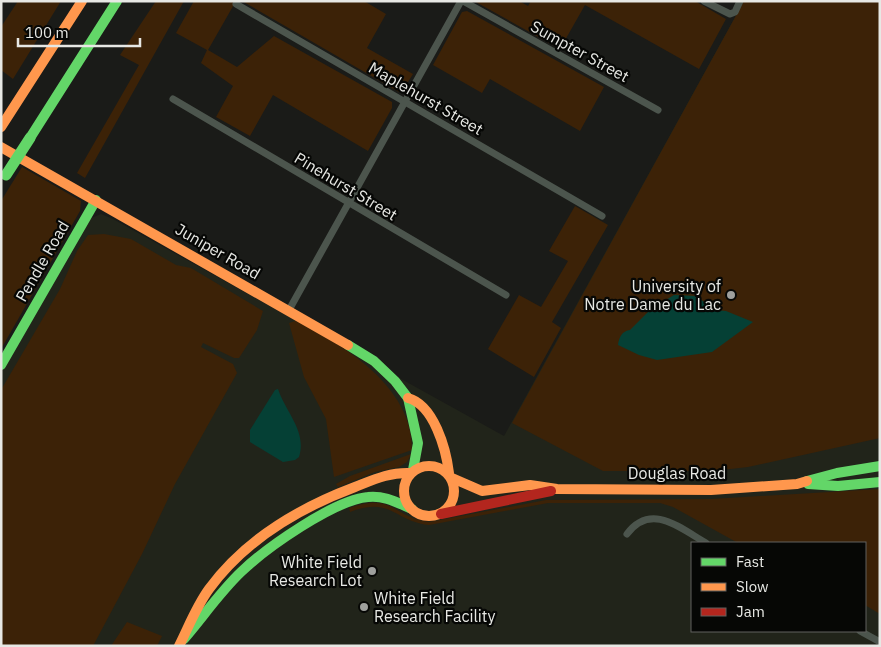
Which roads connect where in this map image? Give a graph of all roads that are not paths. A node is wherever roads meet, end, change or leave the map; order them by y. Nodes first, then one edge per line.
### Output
1 (82, 1) edge
2 (117, 1) edge
3 (462, 1) edge
4 (704, 1) edge
5 (740, 1) edge
6 (236, 4) dead end
7 (173, 99) dead end
8 (405, 102) junction
9 (658, 110) dead end
10 (3, 125) edge
11 (1, 147) edge
12 (4, 179) edge
13 (96, 200) junction
14 (348, 203) junction
15 (602, 216) dead end
16 (506, 295) dead end
17 (289, 310) junction
18 (1, 364) edge
19 (408, 398) junction
20 (880, 466) edge
21 (411, 472) junction
22 (450, 475) junction
23 (880, 482) edge
24 (797, 484) junction
25 (556, 489) junction
26 (412, 508) junction
27 (440, 514) junction
28 (627, 534) dead end
29 (704, 542) edge
30 (862, 632) edge
31 (880, 642) edge
32 (180, 643) edge

1 - 10 main road
2 - 12 main road, bridge
3 - 8 street
3 - 9 street, Sumpter Street
4 - 5 street
6 - 8 street, Maplehurst Street
7 - 14 street, Pinehurst Street
8 - 14 street
8 - 15 street, Maplehurst Street
11 - 13 main road, Juniper Road
13 - 17 main road, Juniper Road
13 - 18 main road, Pendle Road
14 - 16 street, Pinehurst Street
14 - 17 street
17 - 19 main road, Juniper Road
19 - 21 main road, Juniper Road
19 - 22 main road, Juniper Road
20 - 24 main road, Douglas Road
21 - 22 main road
21 - 26 main road
21 - 32 main road
22 - 25 main road, Douglas Road
22 - 27 main road
23 - 24 main road, Douglas Road
24 - 25 main road, Douglas Road
25 - 27 main road, Douglas Road
26 - 27 main road
26 - 32 main road
28 - 29 street
30 - 31 street

